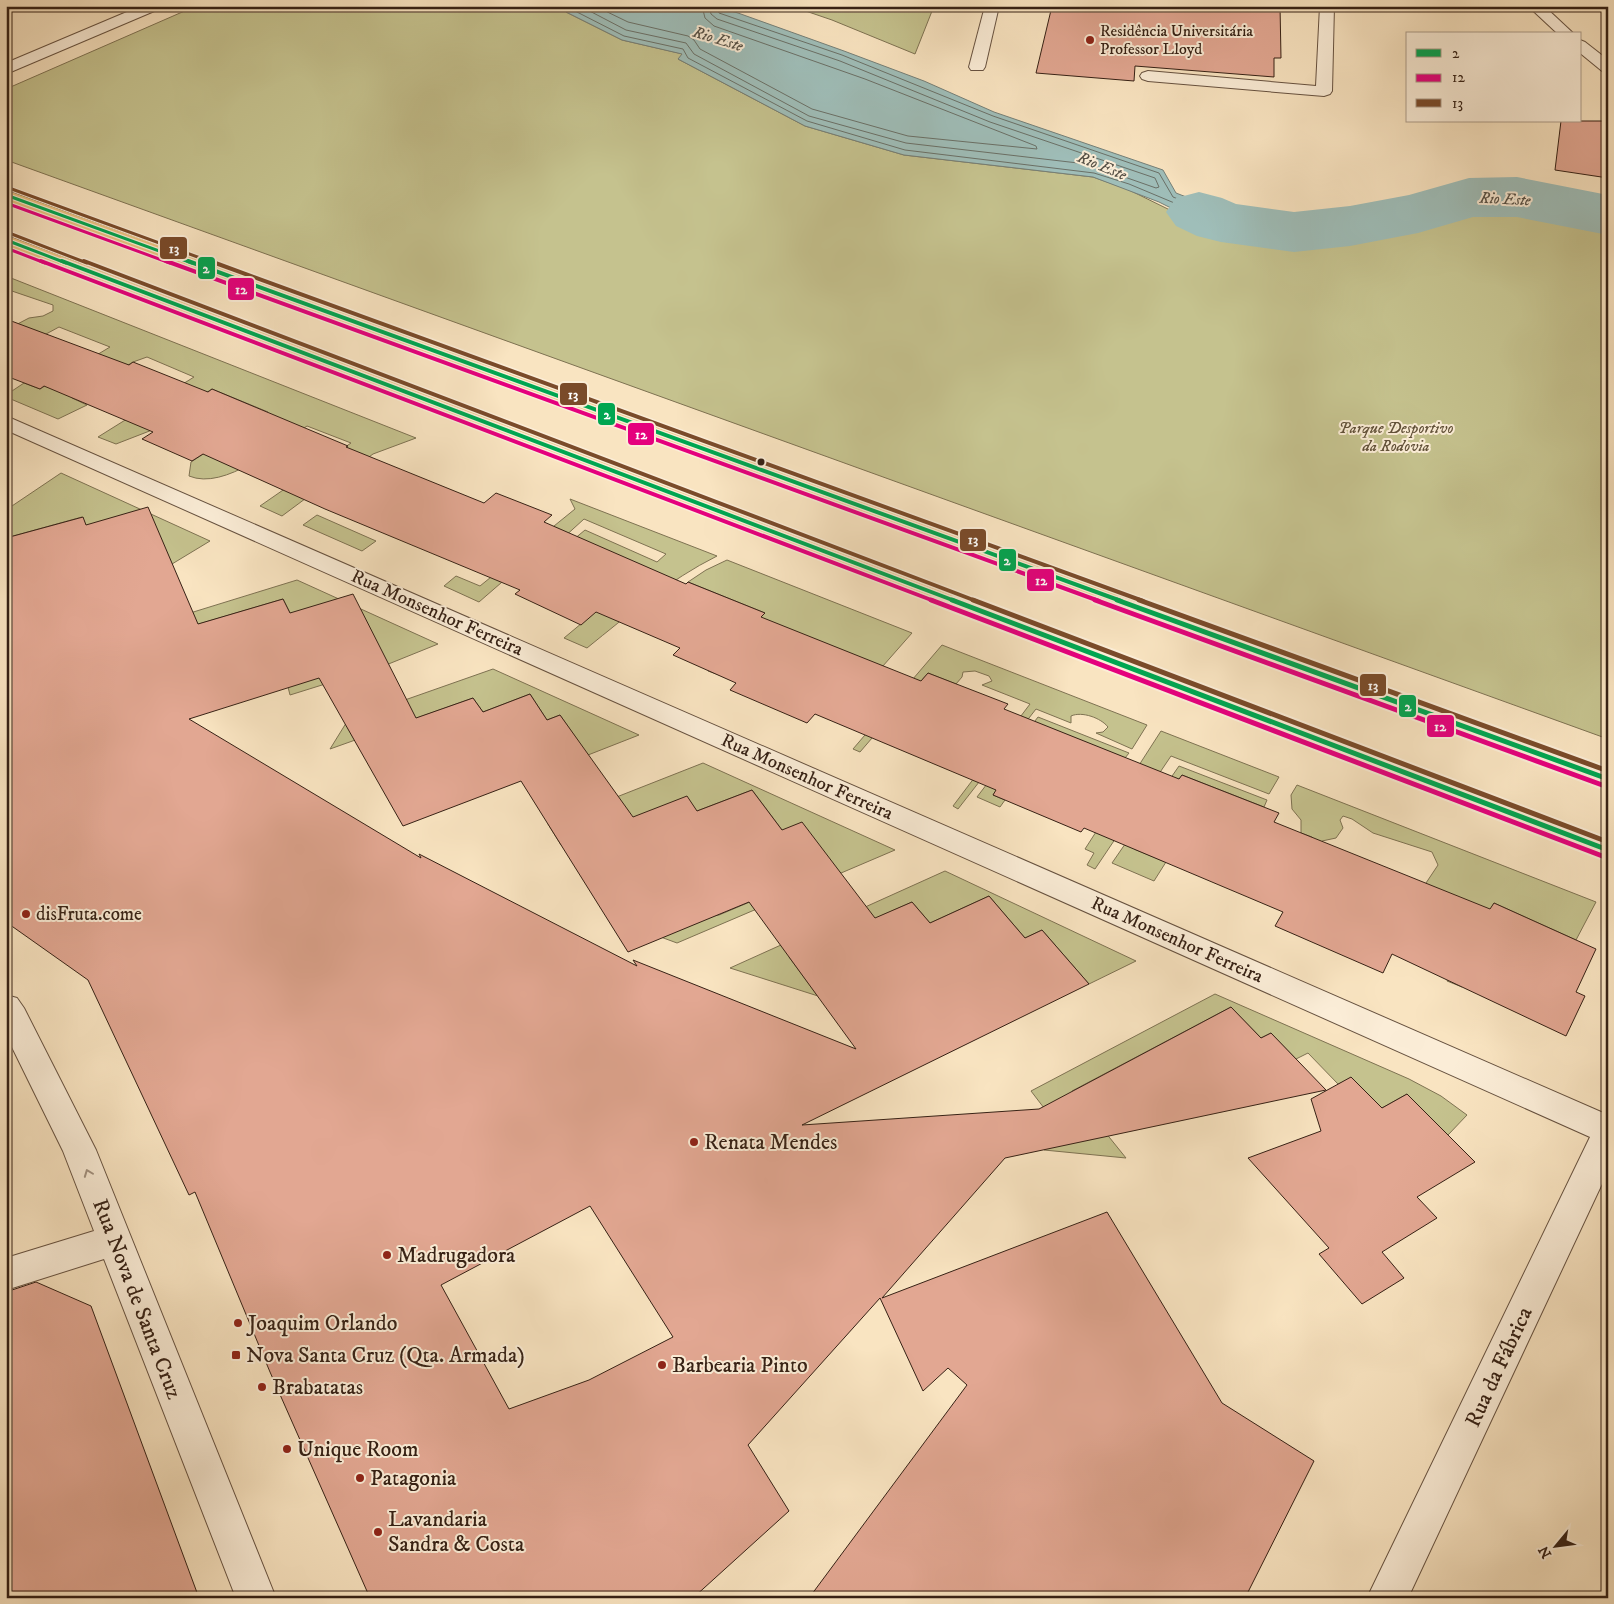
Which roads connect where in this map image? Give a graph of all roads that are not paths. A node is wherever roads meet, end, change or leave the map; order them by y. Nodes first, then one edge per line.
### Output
1 (154, 6) edge
2 (992, 6) edge
3 (1327, 6) edge
4 (1535, 6) edge
5 (1565, 32) edge
6 (1582, 47) edge
7 (977, 67) dead end
8 (1608, 68) edge
9 (6, 69) edge
10 (1148, 76) dead end
11 (6, 195) edge
12 (6, 240) edge
13 (6, 422) edge
14 (1608, 779) edge
15 (1608, 850) edge
16 (6, 1006) edge
17 (1608, 1130) edge
18 (1608, 1135) edge
19 (1600, 1170) edge
20 (114, 1240) junction
21 (6, 1274) edge
22 (256, 1598) edge
23 (1387, 1598) edge

1 - 9 street
2 - 7 street
3 - 10 street
4 - 5 street
6 - 8 street
11 - 14 main road
12 - 15 main road
13 - 17 street, Rua Monsenhor Ferreira
20 -> 16 street, Rua Nova de Santa Cruz
18 - 19 street, Rua da Fábrica
19 - 23 street, Rua da Fábrica
20 - 21 street
20 - 22 street, Rua Nova de Santa Cruz

